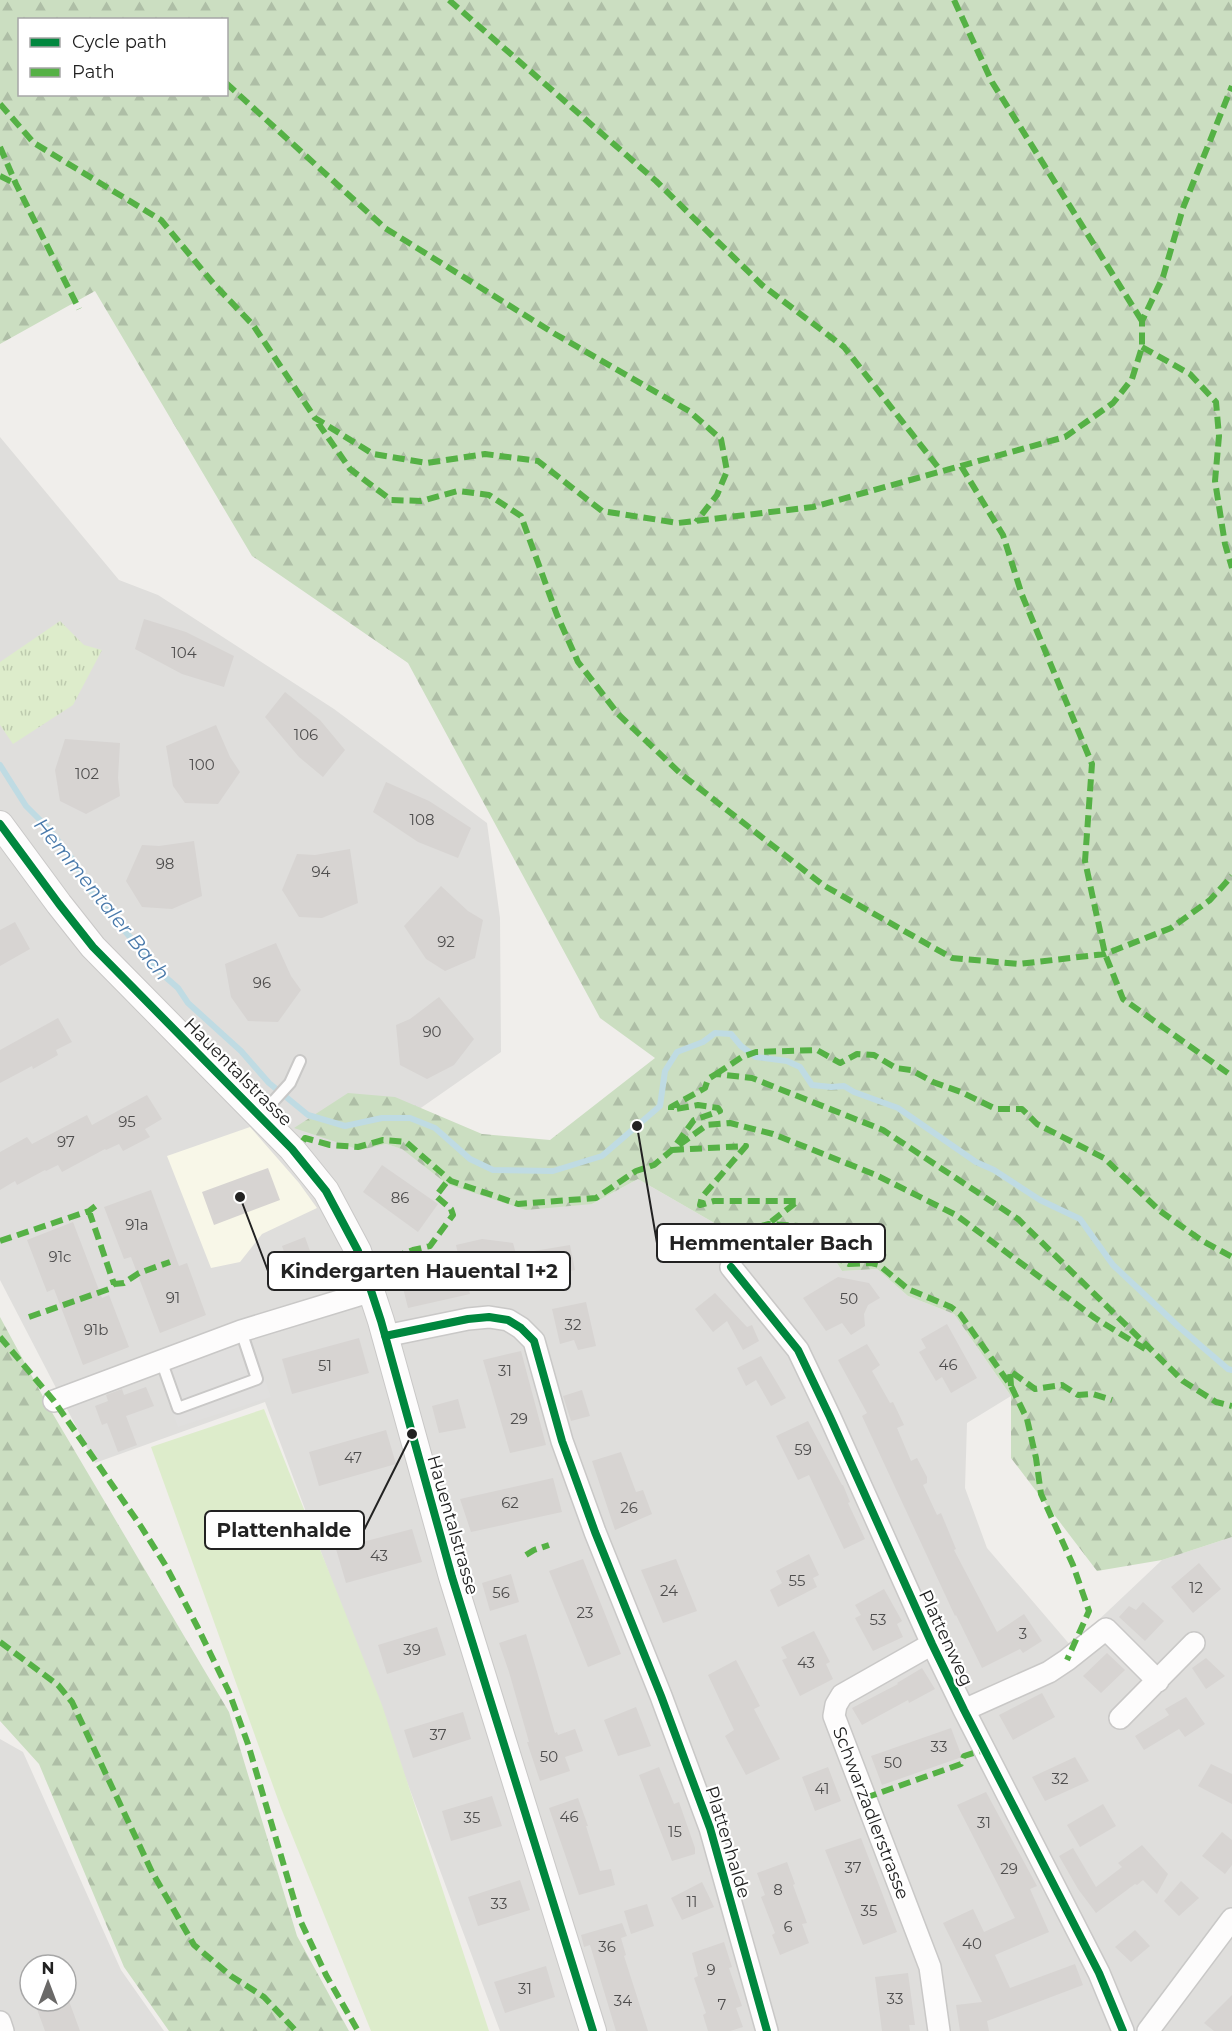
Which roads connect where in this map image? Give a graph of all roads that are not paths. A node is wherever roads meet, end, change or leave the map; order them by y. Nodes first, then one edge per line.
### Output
1 (0, 824) edge
2 (300, 1060) dead end
3 (260, 1116) junction
4 (731, 1267) dead end
5 (372, 1291) junction
6 (241, 1331) junction
7 (385, 1336) junction
8 (161, 1360) junction
9 (54, 1401) dead end
10 (1194, 1643) dead end
11 (932, 1644) junction
12 (1158, 1681) junction
13 (964, 1710) junction
14 (1120, 1718) dead end
15 (1230, 1927) edge
16 (0, 2022) edge
17 (3, 2031) edge
18 (593, 2031) edge
19 (767, 2031) edge
20 (939, 2031) edge
21 (1123, 2031) edge
22 (1148, 2031) edge

1 - 3 street, Hauentalstrasse
2 - 3 lane
3 - 5 street, Hauentalstrasse
4 - 11 street, Plattenweg
5 - 6 street
5 - 7 street, Hauentalstrasse
6 - 8 street
6 - 8 lane
7 - 18 street, Hauentalstrasse
7 - 19 street, Plattenhalde
8 - 9 street
10 - 12 street
11 - 13 street, Plattenweg
11 - 20 street, Schwarzadlerstrasse
12 - 13 street
12 - 14 street
13 - 21 street, Plattenweg
15 - 22 street
16 - 17 street

